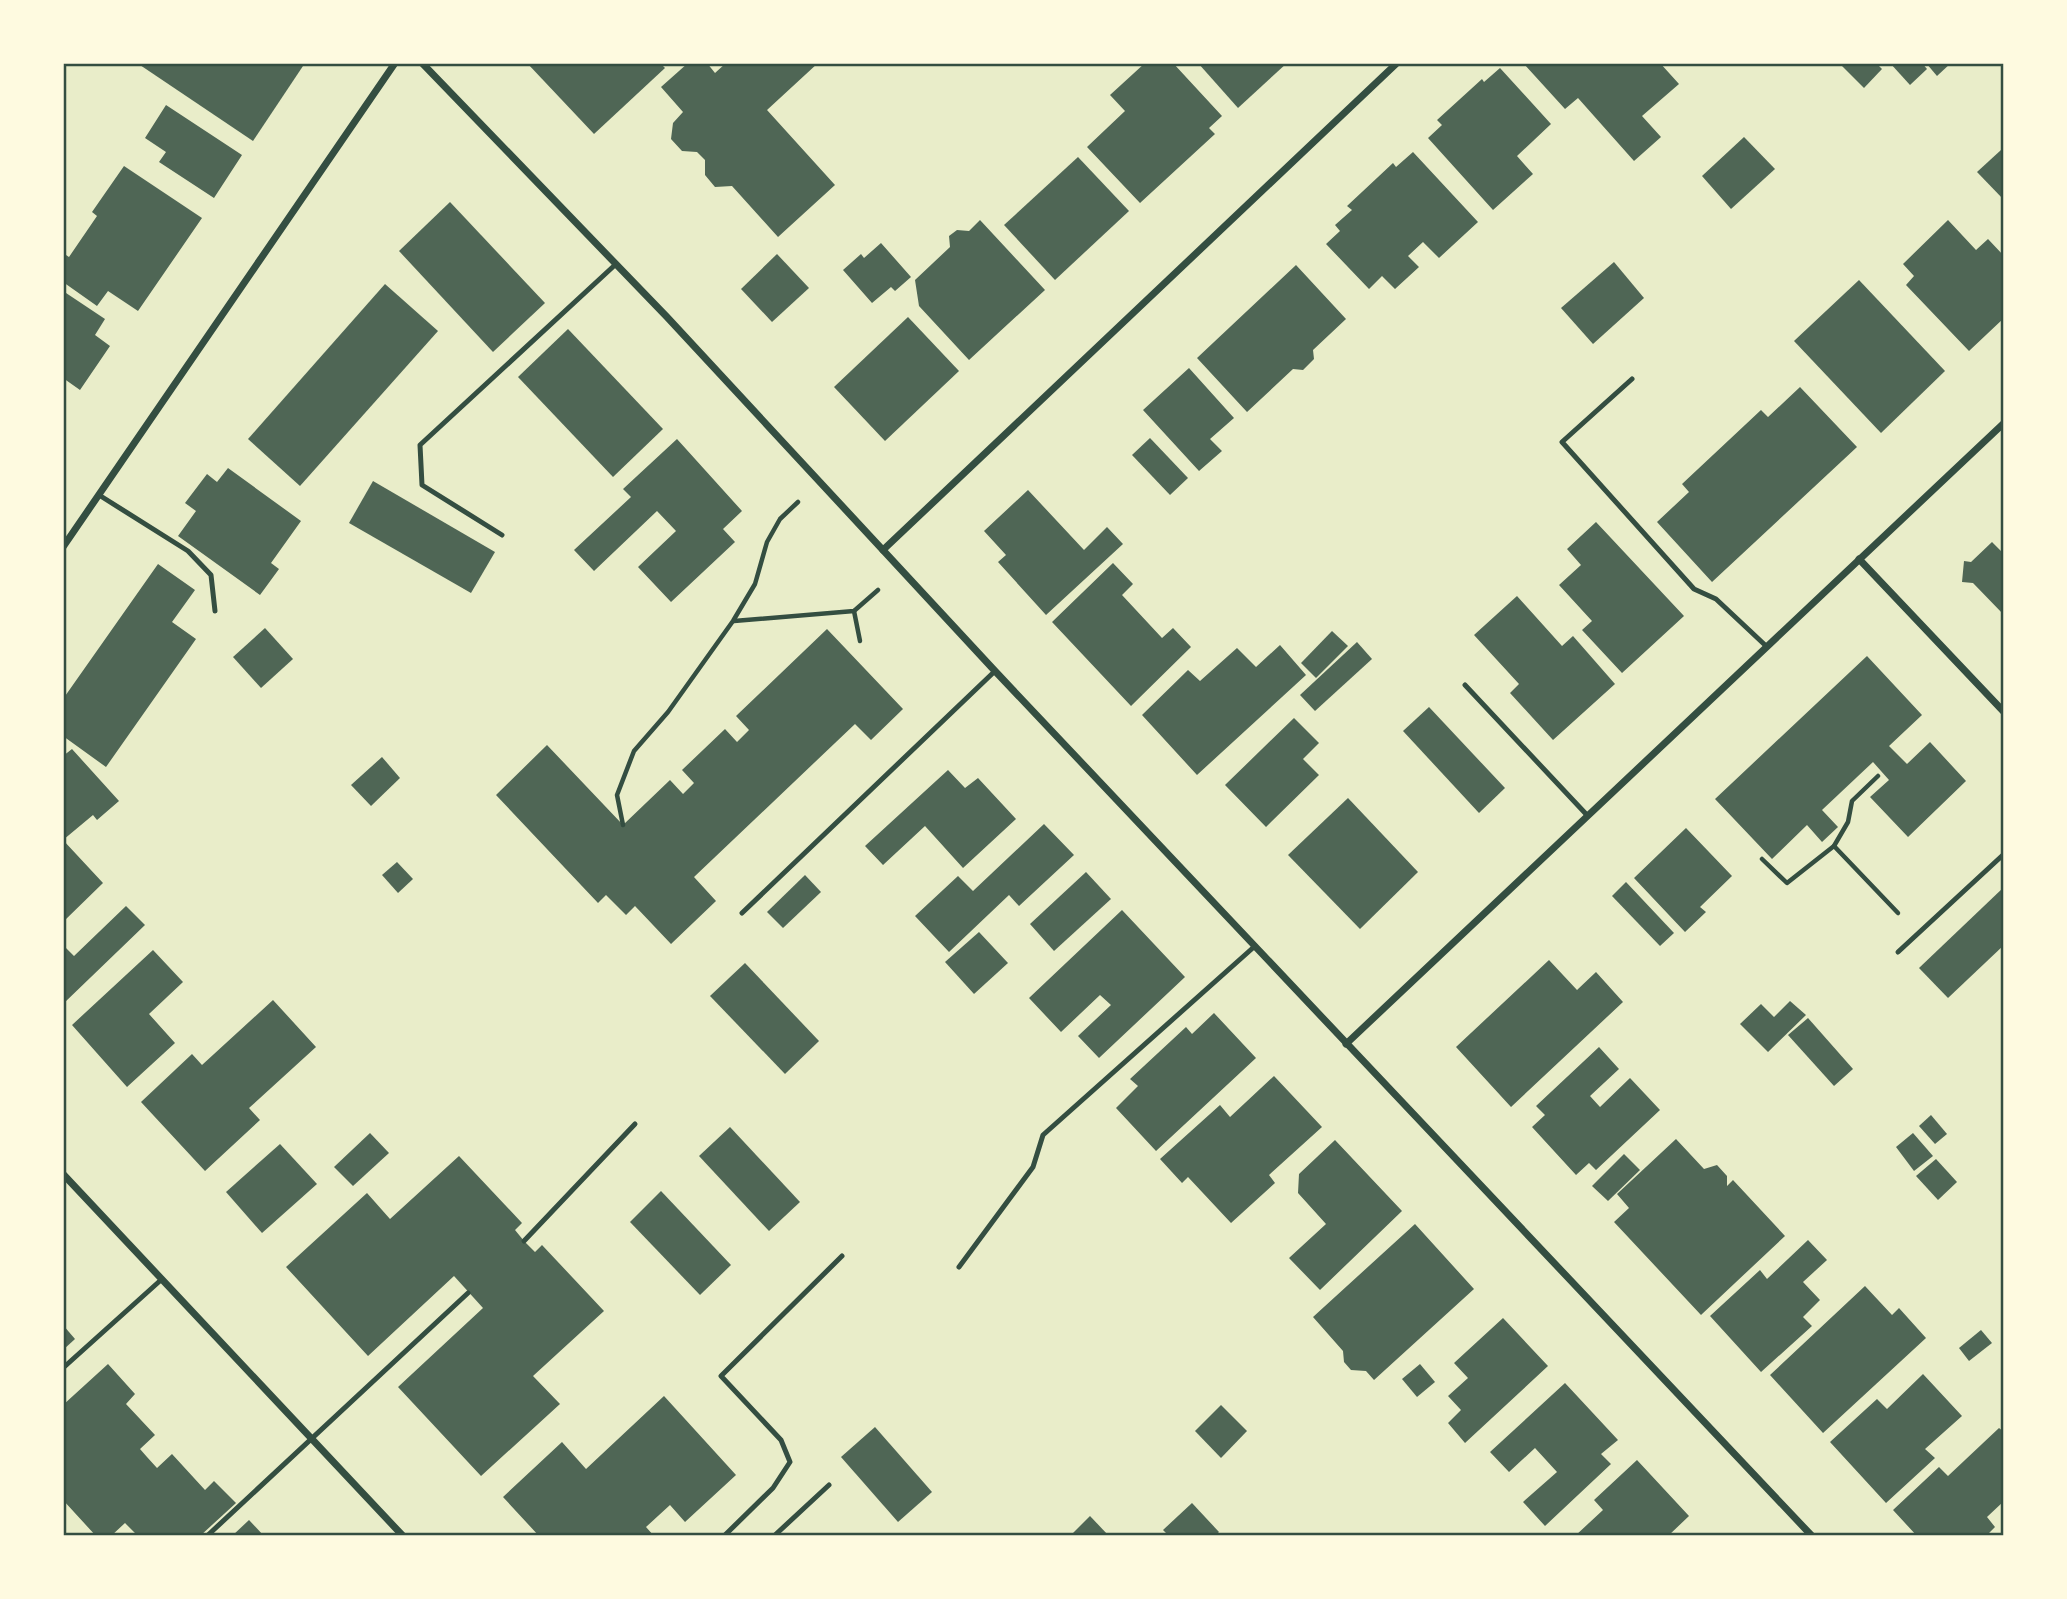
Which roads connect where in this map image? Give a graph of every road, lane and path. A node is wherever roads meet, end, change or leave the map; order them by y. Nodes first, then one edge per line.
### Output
1 (395, 63) edge
2 (422, 63) edge
3 (1397, 63) edge
4 (616, 264) junction
5 (1632, 379) dead end
6 (2004, 423) edge
7 (819, 483) junction
8 (99, 495) junction
9 (502, 535) dead end
10 (63, 547) edge
11 (883, 550) junction
12 (1859, 559) junction
13 (901, 569) junction
14 (215, 611) dead end
15 (854, 611) junction
16 (733, 621) junction
17 (860, 641) dead end
18 (1765, 645) junction
19 (995, 671) junction
20 (1465, 685) dead end
21 (2004, 712) edge
22 (1878, 776) dead end
23 (1586, 814) junction
24 (623, 825) dead end
25 (1834, 846) junction
26 (2004, 854) edge
27 (1762, 859) dead end
28 (743, 913) dead end
29 (1917, 934) junction
30 (1255, 946) junction
31 (1899, 952) dead end
32 (1346, 1044) junction
33 (635, 1124) dead end
34 (63, 1174) edge
35 (524, 1241) dead end
36 (842, 1256) dead end
37 (959, 1266) dead end
38 (162, 1279) junction
39 (468, 1293) dead end
40 (63, 1368) edge
41 (312, 1439) junction
42 (829, 1485) dead end
43 (207, 1536) edge
44 (403, 1536) edge
45 (724, 1536) edge
46 (774, 1536) edge
47 (1812, 1536) edge

1 - 8 street
2 - 4 street
3 - 11 street
4 - 7 street
4 - 9 lane
5 - 18 lane
6 - 12 street
7 - 11 street
7 - 16 path
8 - 10 street
8 - 14 lane
11 - 13 street
12 - 18 street
12 - 21 street
13 - 15 path
13 - 19 street
15 - 16 path
15 - 17 path
16 - 24 path
18 - 23 street
19 - 28 lane
19 - 30 street
20 - 23 lane
22 - 25 path
23 - 32 street
25 - 27 path
25 - 29 path
26 - 29 lane
29 - 31 lane
30 - 32 street
30 - 37 lane
32 - 47 street
33 - 35 lane
34 - 38 street
36 - 45 lane
38 - 40 lane
38 - 41 street
39 - 41 lane
41 - 43 lane
41 - 44 street
42 - 46 lane

